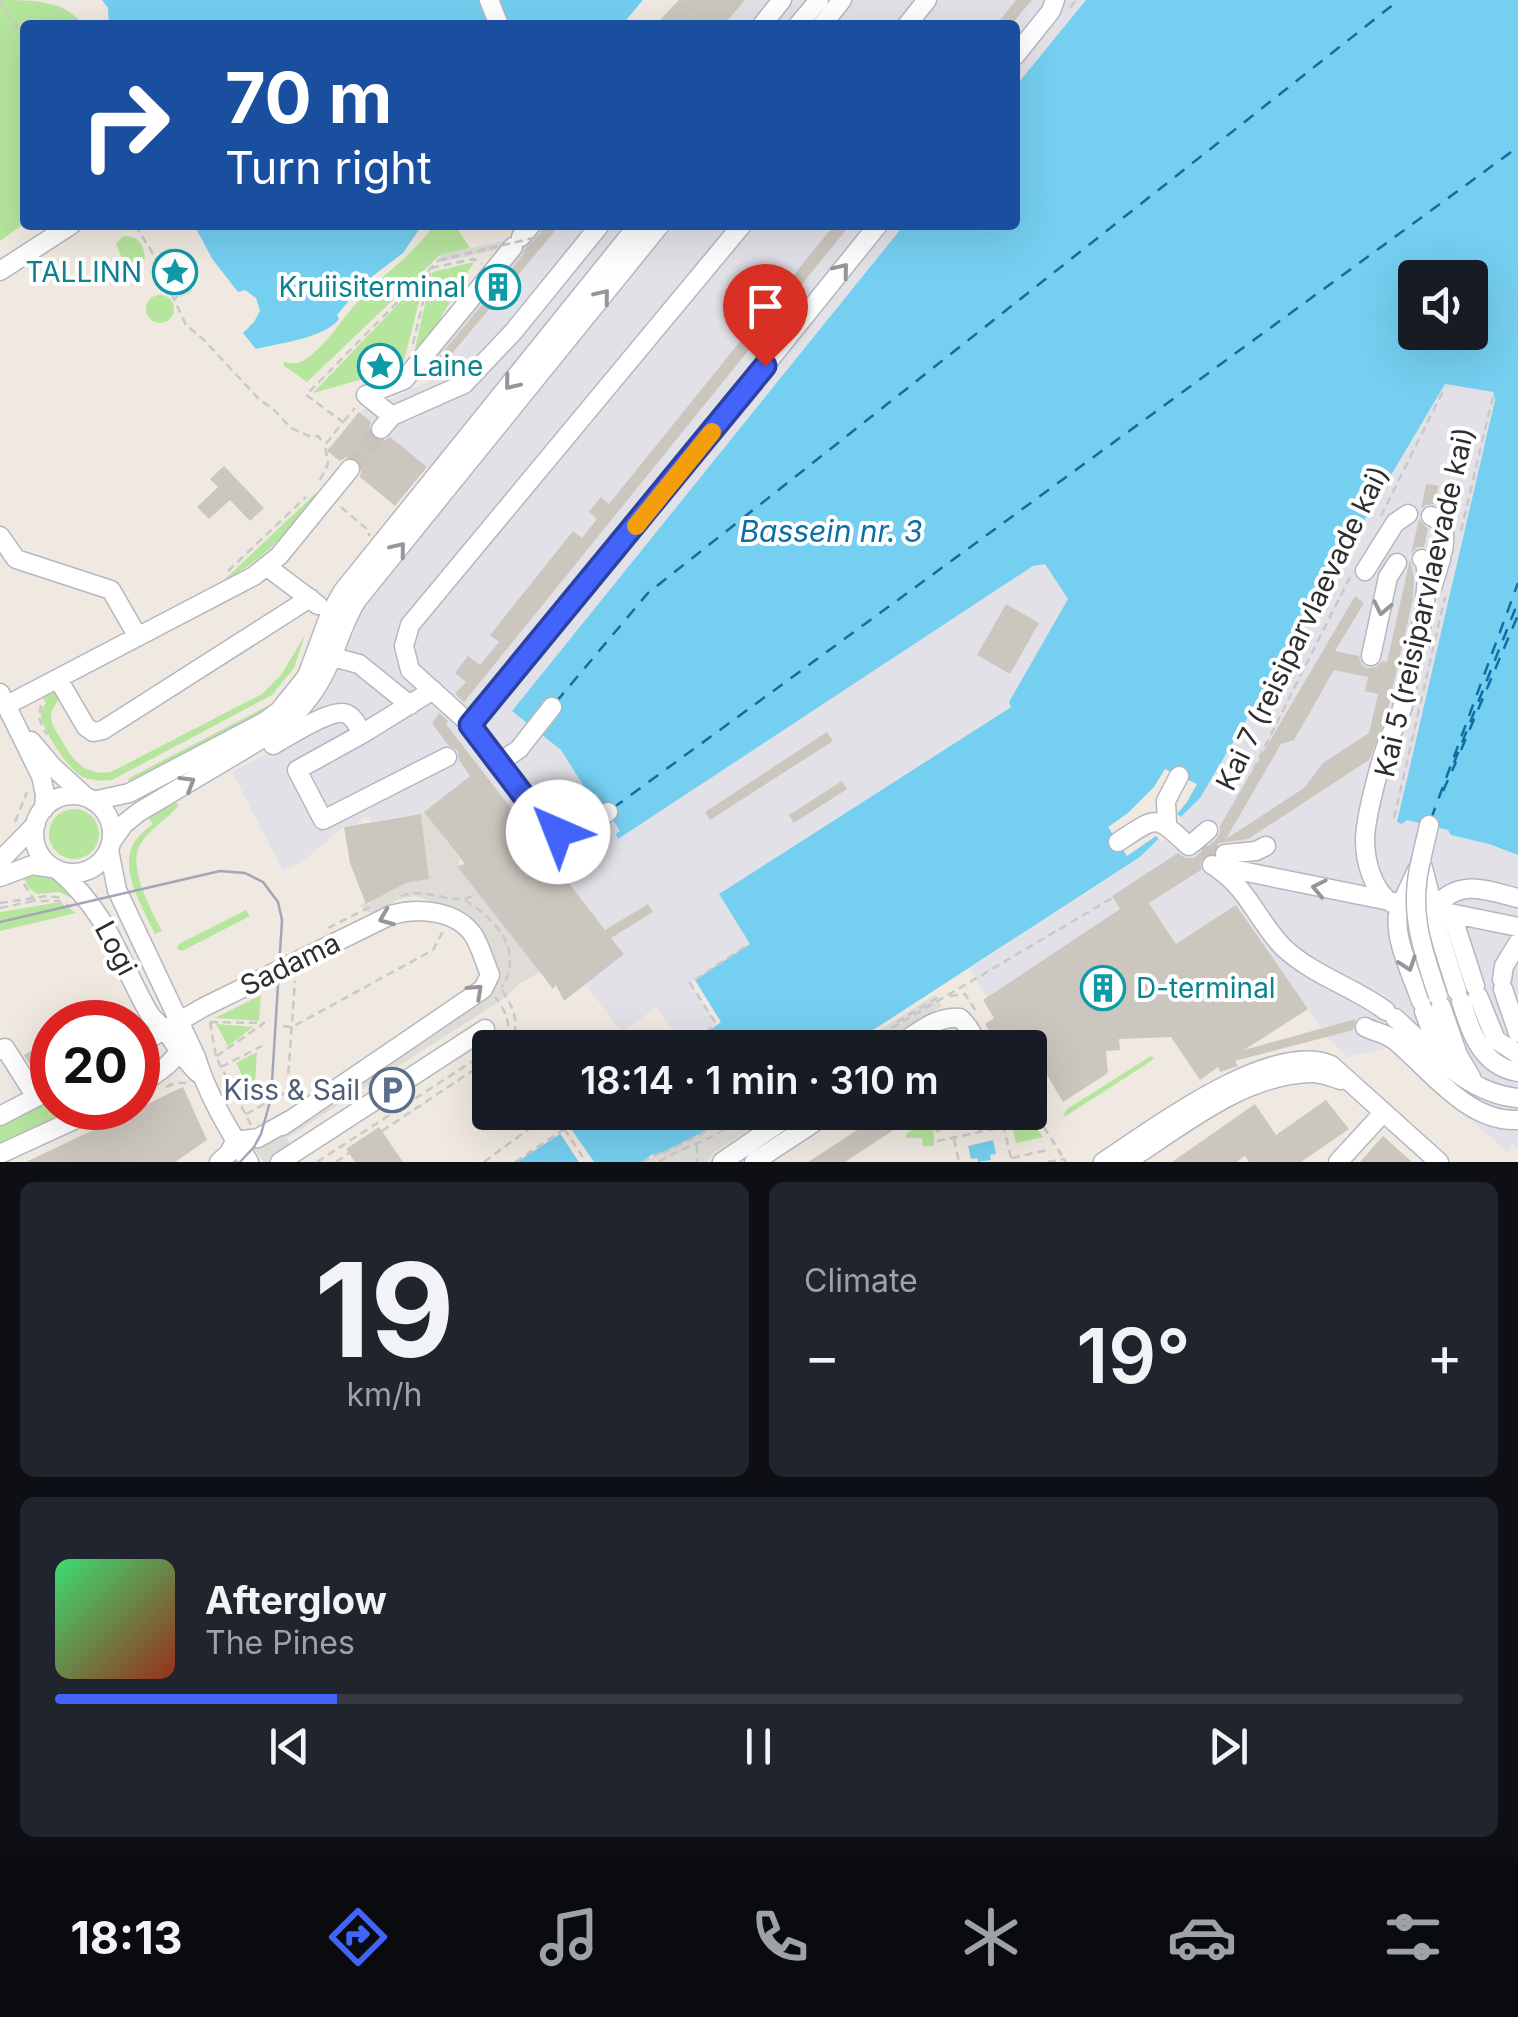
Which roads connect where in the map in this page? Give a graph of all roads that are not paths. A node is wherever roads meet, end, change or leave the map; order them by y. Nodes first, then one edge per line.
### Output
1 (782, 0) edge
2 (818, 0) edge
3 (842, 0) edge
4 (927, 0) edge
5 (1055, 0) edge
6 (766, 20) edge
7 (802, 20) edge
8 (826, 20) edge
9 (910, 20) edge
10 (1020, 50) edge
11 (63, 230) edge
12 (596, 230) edge
13 (634, 230) edge
14 (656, 230) edge
15 (738, 230) edge
16 (874, 230) edge
17 (521, 236) edge
18 (0, 271) edge
19 (350, 469) tunnel mouth
20 (0, 536) edge
21 (1420, 558) junction
22 (266, 566) junction
23 (1361, 567) road end
24 (310, 598) junction
25 (338, 617) junction
26 (138, 637) junction
27 (324, 655) junction
28 (1370, 656) dead end
29 (58, 679) junction
30 (433, 690) junction
31 (4, 699) edge
32 (410, 705) junction
33 (552, 707) dead end
34 (470, 725) junction
35 (362, 734) junction
36 (447, 757) dead end
37 (231, 758) junction
38 (499, 763) junction
39 (47, 772) junction
40 (1180, 776) dead end
41 (90, 799) junction
42 (608, 812) dead end
43 (40, 816) junction
44 (1167, 824) junction
45 (1217, 828) road end
46 (1118, 842) dead end
47 (110, 845) junction
48 (1266, 846) dead end
49 (1198, 853) junction
50 (0, 860) edge
51 (1421, 860) junction
52 (57, 869) junction
53 (0, 876) edge
54 (1518, 898) edge
55 (1397, 904) junction
56 (1443, 913) junction
57 (1518, 927) edge
58 (1518, 943) edge
59 (1354, 992) junction
60 (1468, 993) junction
61 (1431, 1003) junction
62 (449, 1013) dead end
63 (170, 1025) junction
64 (160, 1028) edge
65 (485, 1029) dead end
66 (922, 1030) edge
67 (969, 1030) edge
68 (1518, 1033) edge
69 (0, 1050) edge
70 (179, 1054) junction
71 (1518, 1054) edge
72 (1455, 1060) junction
73 (1514, 1070) edge
74 (160, 1071) edge
75 (30, 1077) edge
76 (193, 1079) junction
77 (1350, 1084) junction
78 (1518, 1098) edge
79 (30, 1100) edge
80 (1190, 1105) junction
81 (1383, 1113) junction
82 (0, 1116) edge
83 (1518, 1120) edge
84 (282, 1126) junction
85 (1181, 1126) junction
86 (52, 1130) edge
87 (769, 1130) edge
88 (803, 1130) edge
89 (235, 1141) junction
90 (0, 1154) edge
91 (219, 1162) edge
92 (248, 1162) edge
93 (280, 1162) edge
94 (722, 1162) edge
95 (754, 1162) edge
96 (1103, 1162) edge
97 (1126, 1162) edge
98 (1338, 1162) edge
99 (1439, 1162) edge

1 - 6 street
2 - 7 street
3 - 8 street
4 - 9 street
5 - 10 street
11 - 18 street
12 - 17 street
13 -> 25 street
25 -> 14 street
15 - 30 street
34 -> 16 street
19 - 22 street
20 - 26 street
21 - 23 street
21 -> 28 street
21 - 55 street
22 - 24 street
22 - 26 street
24 - 25 street
24 - 29 street
25 - 27 street
26 - 29 street
27 - 32 street
27 - 37 street
27 - 41 street
29 - 31 street
30 - 32 street
30 - 34 street
31 - 39 street
32 - 35 street
33 - 38 street
34 - 38 street
35 - 36 street
35 - 37 street
47 -> 37 street
38 - 42 street
39 - 41 street
39 - 43 street
40 - 44 street
41 - 43 street
41 - 47 street
43 - 50 street
43 - 52 street
44 - 46 street
44 - 49 street
45 - 49 street
47 - 52 street
47 - 63 street, Logi
48 - 49 street
55 -> 49 street
49 - 59 street
51 - 55 street
51 - 56 street
51 - 61 street, bridge
52 - 53 street
52 - 63 street, Logi
54 - 56 street
55 - 56 street
55 -> 61 street
56 - 57 street
56 - 60 street
58 - 68 street
59 - 72 street
59 - 83 street
60 - 71 street
60 - 73 street
61 - 72 street
62 - 84 street
63 - 64 street
63 - 70 street
63 - 76 street, Logi
84 -> 63 street, Sadama
65 - 93 street
66 - 67 street
69 - 75 street
70 - 74 street
70 - 76 street, Logi
72 - 73 street
72 - 78 street
76 - 89 street, Logi
77 - 80 street
77 - 81 street
77 - 85 street
79 - 82 street
80 - 85 street
80 - 96 street
81 - 98 street
81 - 99 street
84 - 89 street
85 - 97 street
86 - 90 street
87 - 94 street
88 - 95 street
89 - 91 street
89 - 92 street, Logi

